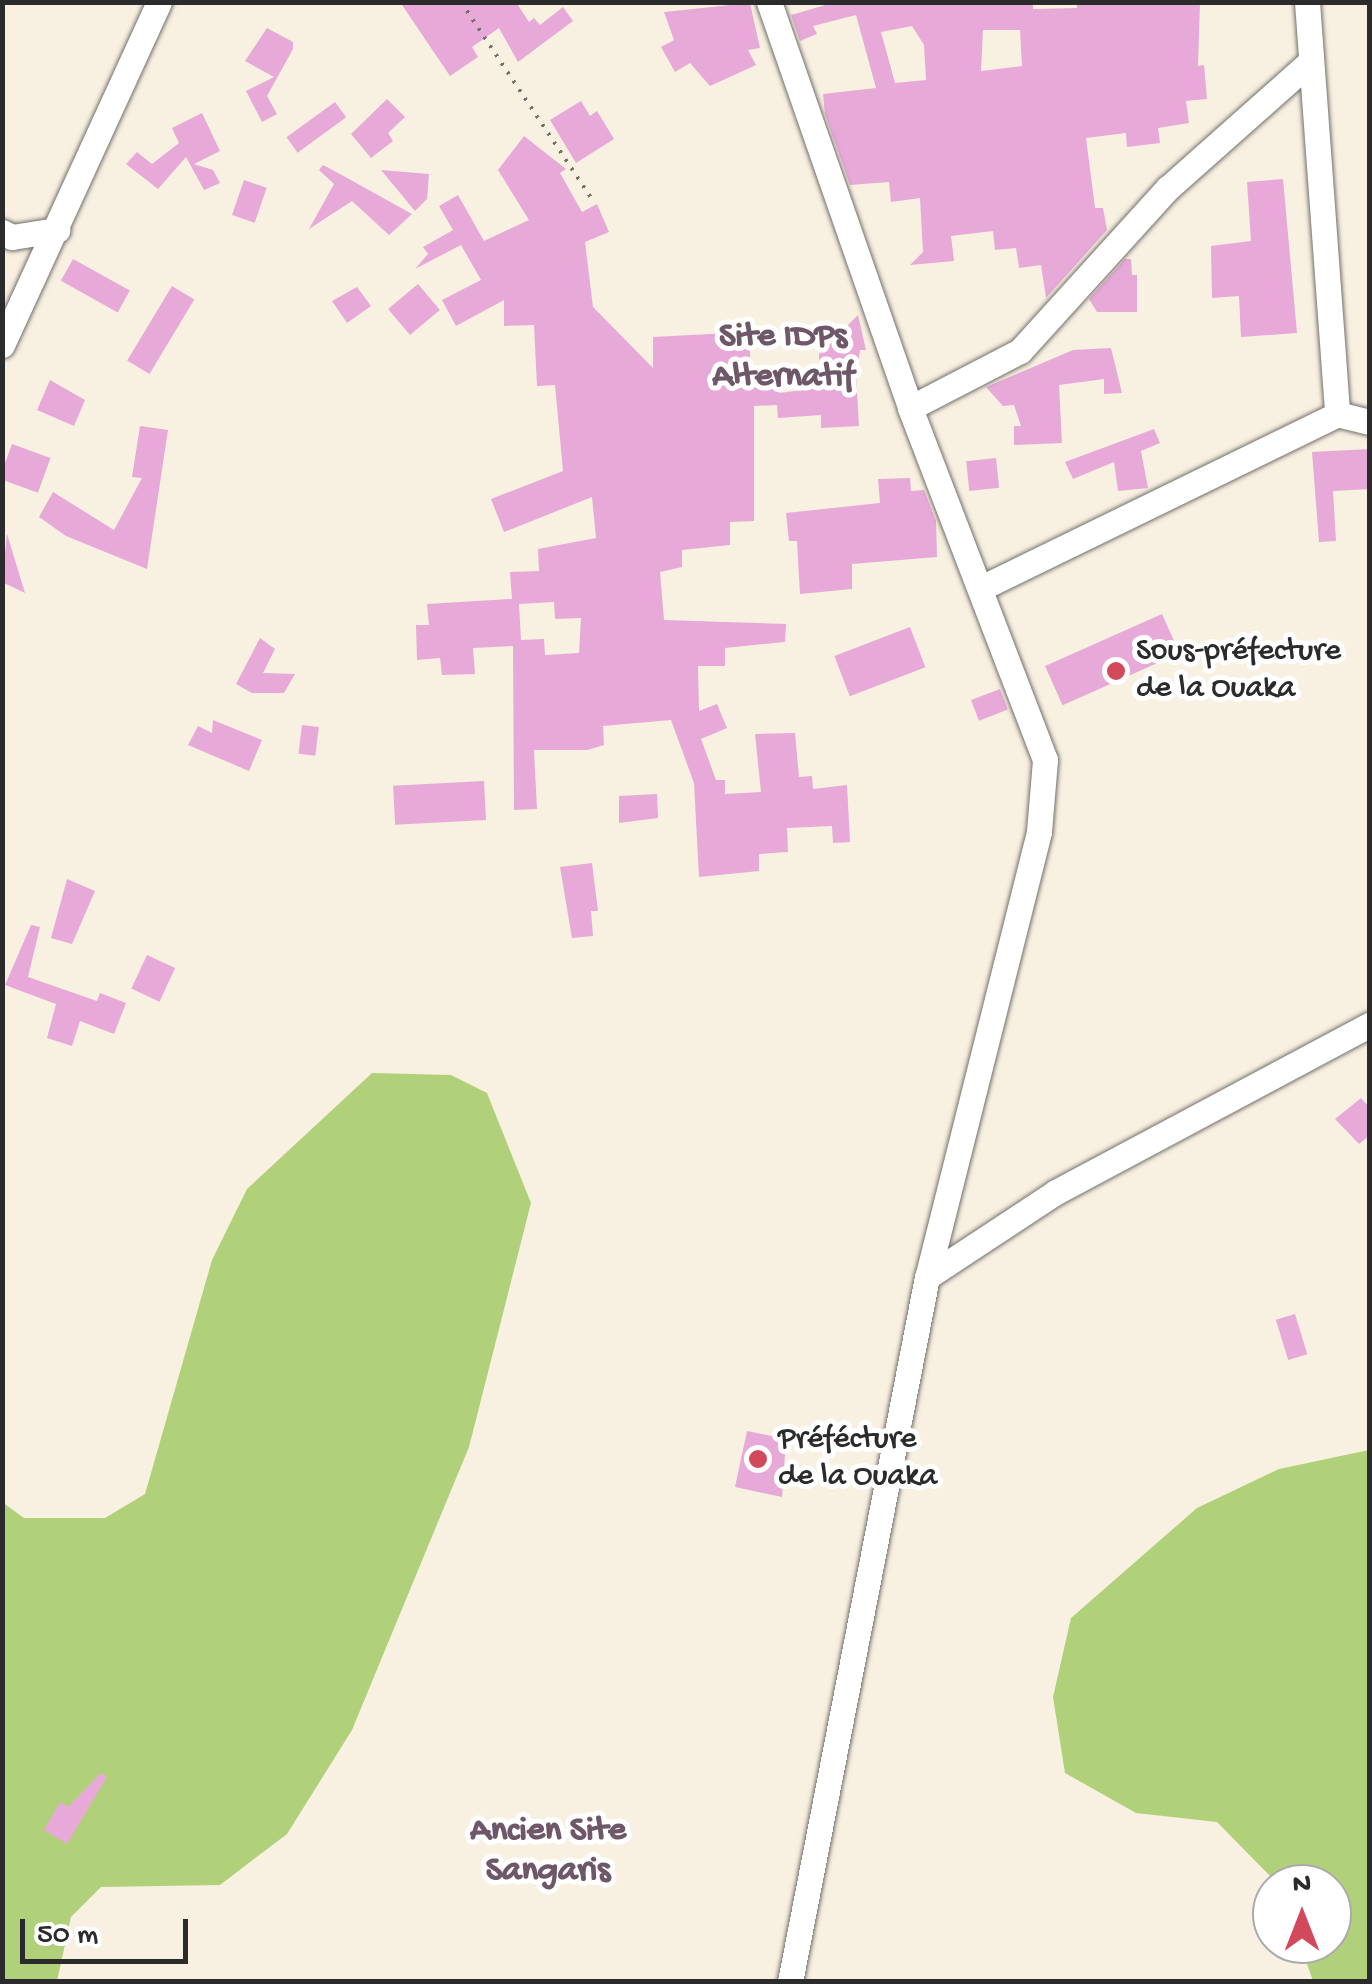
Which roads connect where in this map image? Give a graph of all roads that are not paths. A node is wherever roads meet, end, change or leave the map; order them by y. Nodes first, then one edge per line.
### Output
1 (159, 2) edge
2 (769, 2) edge
3 (1306, 2) edge
4 (1310, 62) junction
5 (57, 230) junction
6 (2, 232) edge
7 (2, 346) edge
8 (910, 408) junction
9 (1336, 414) junction
10 (1370, 422) edge
11 (981, 588) junction
12 (1370, 1024) edge
13 (927, 1278) junction
14 (790, 1982) edge

1 - 5 street
2 - 8 street
3 - 4 street
4 - 8 street
4 - 9 street
5 - 6 street
5 - 7 street
8 - 11 street
9 - 10 street
9 - 11 street
11 - 13 street
12 - 13 street
13 - 14 street

